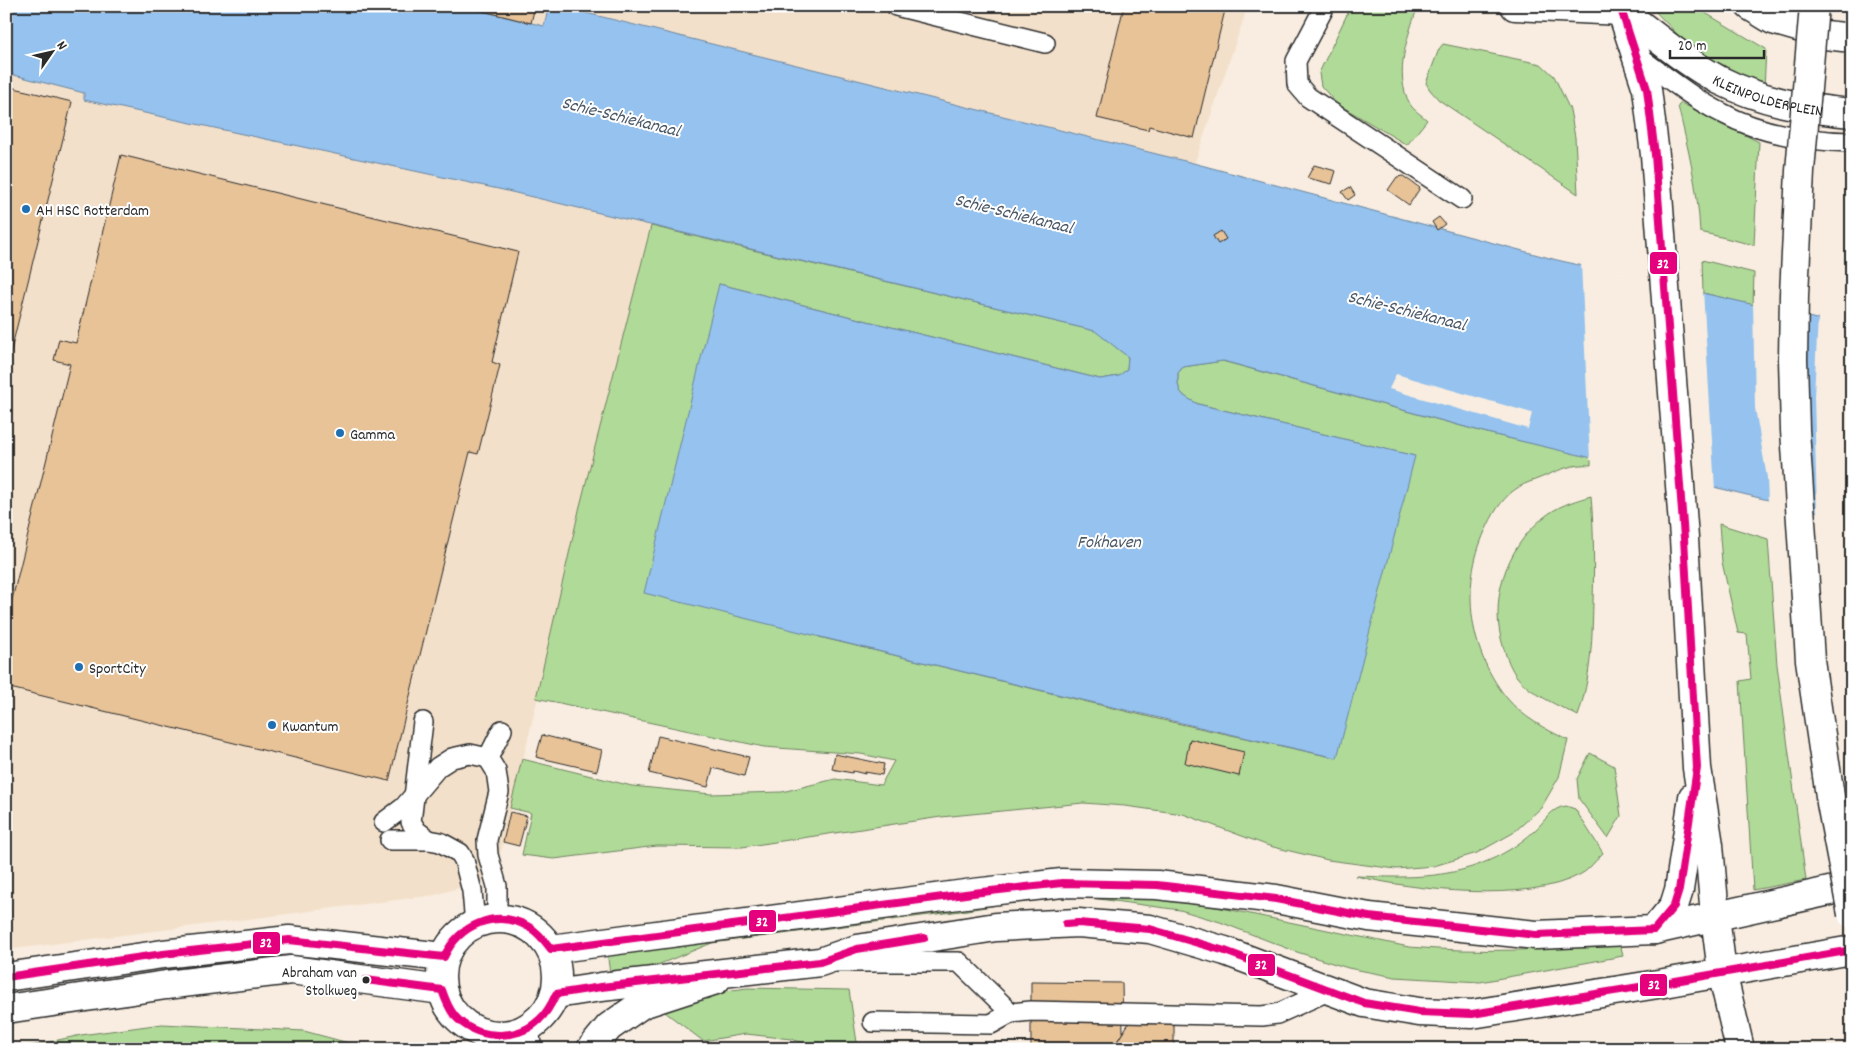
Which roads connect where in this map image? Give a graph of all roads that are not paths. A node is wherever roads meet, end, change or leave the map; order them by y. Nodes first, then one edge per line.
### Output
1 (896, 6) edge
2 (1325, 6) edge
3 (1515, 6) edge
4 (1750, 6) edge
5 (1814, 6) edge
6 (1621, 9) edge
7 (1852, 38) edge
8 (1045, 43) dead end
9 (1637, 56) junction
10 (1852, 112) edge
11 (1852, 142) edge
12 (1462, 199) dead end
13 (423, 722) dead end
14 (502, 730) dead end
15 (488, 758) junction
16 (1697, 768) junction
17 (414, 796) junction
18 (429, 840) junction
19 (488, 855) junction
20 (464, 860) junction
21 (1852, 886) edge
22 (1852, 914) edge
23 (1714, 916) junction
24 (486, 921) junction
25 (1654, 930) junction
26 (551, 949) junction
27 (1852, 950) edge
28 (444, 957) junction
29 (820, 962) junction
30 (740, 972) junction
31 (1722, 972) junction
32 (6, 978) edge
33 (442, 990) junction
34 (1328, 991) junction
35 (556, 994) junction
36 (6, 1009) edge
37 (1011, 1013) junction
38 (873, 1022) dead end
39 (526, 1039) edge
40 (487, 1041) edge
41 (591, 1049) edge
42 (1740, 1049) edge

1 - 8 lane
2 - 12 lane
3 - 6 main road
4 - 7 main road
5 - 22 main road, bridge
6 - 9 main road
6 - 10 main road, KLEINPOLDERPLEIN
9 - 11 lane, KLEINPOLDERPLEIN
9 - 16 main road
13 - 17 lane
14 - 15 lane
15 - 17 lane
15 - 19 lane
16 - 23 main road
16 - 25 main road
17 - 18 lane
17 - 18 lane
18 - 20 lane
19 - 20 lane
19 - 24 lane
20 - 24 lane
21 - 23 main road
23 - 25 main road
23 - 31 main road
24 - 26 main road
24 - 28 main road
25 - 26 main road
26 - 35 main road
27 - 31 main road
28 - 32 main road
28 - 33 main road
29 - 30 main road
29 - 34 main road
29 - 37 lane
30 - 35 main road
30 - 41 main road
31 - 34 main road
31 - 42 main road
33 - 36 main road
33 - 40 main road
34 - 37 lane
35 - 39 main road
37 - 38 lane
39 - 40 main road

